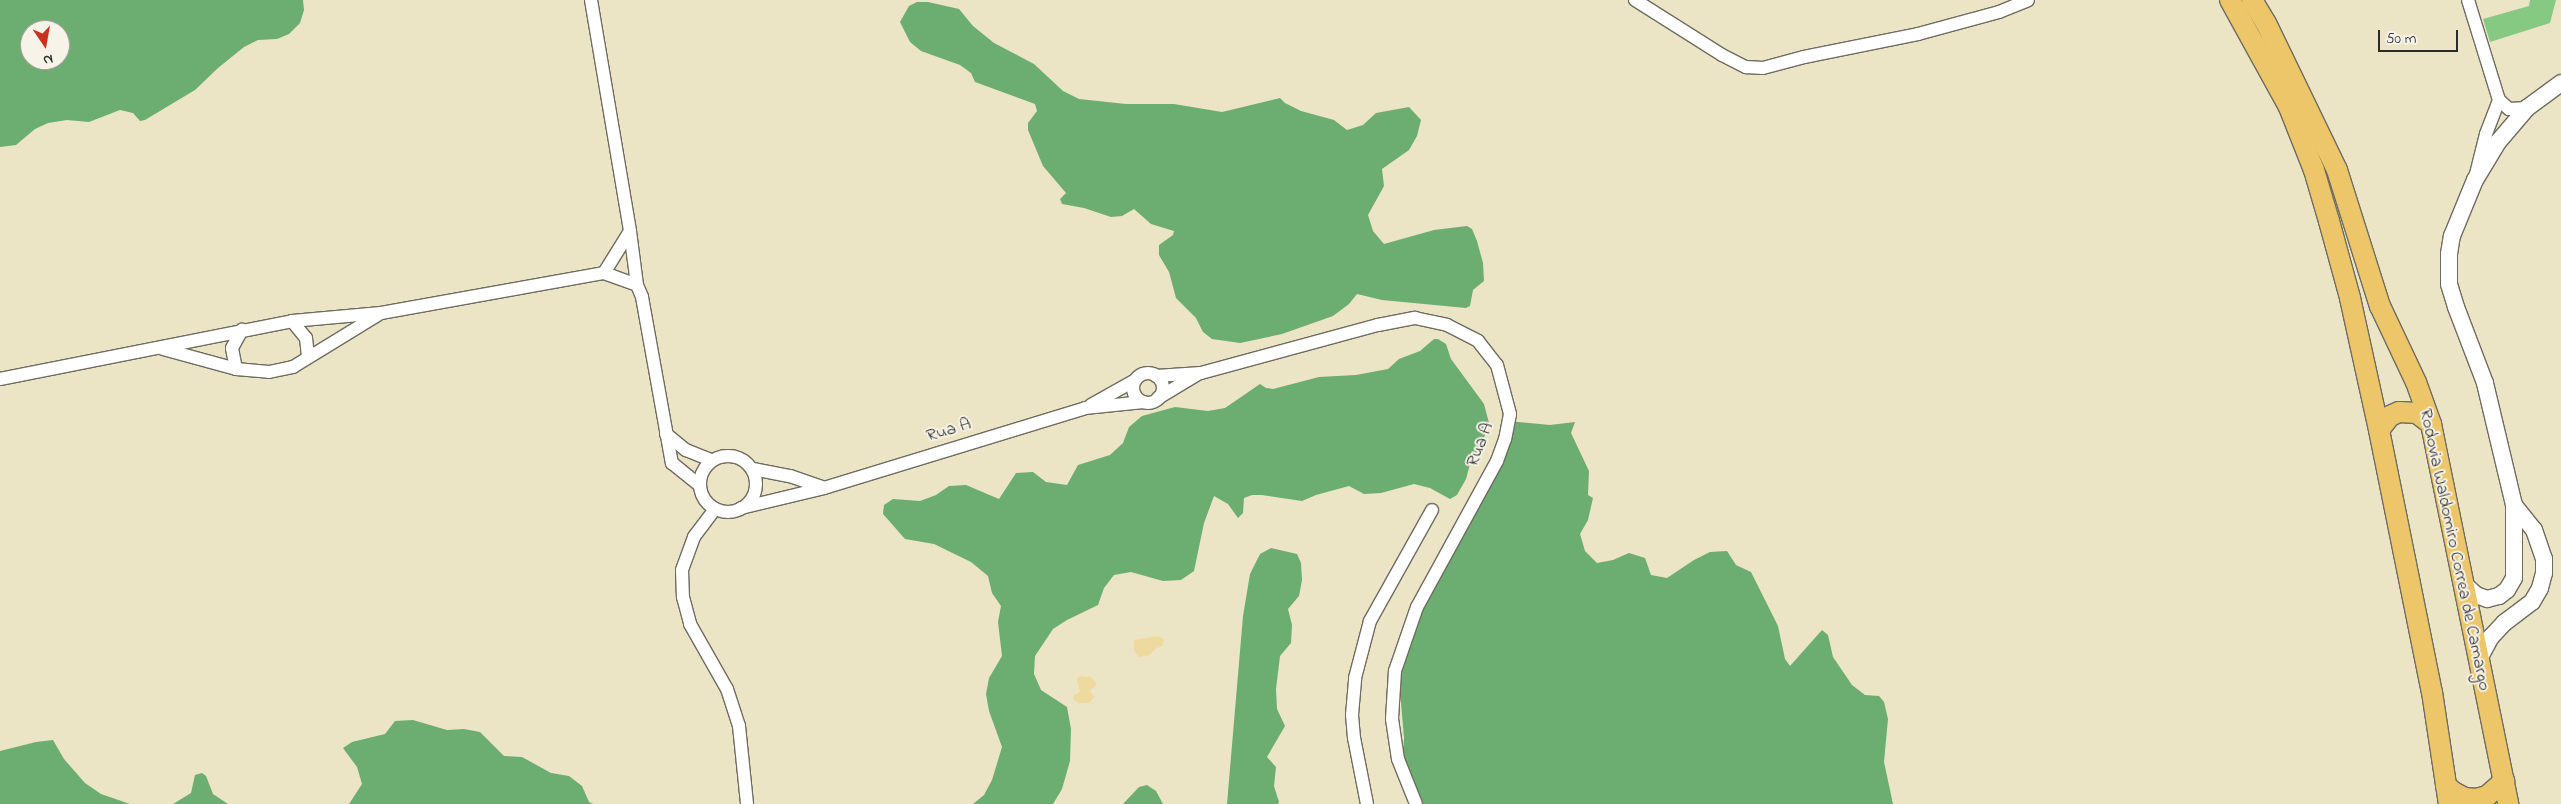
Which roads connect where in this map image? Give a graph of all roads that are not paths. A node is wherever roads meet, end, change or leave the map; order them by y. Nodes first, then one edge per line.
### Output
1 (591, 0) edge
2 (1635, 0) edge
3 (2028, 0) edge
4 (2230, 0) edge
5 (2252, 0) edge
6 (2468, 0) edge
7 (2561, 83) edge
8 (2499, 100) junction
9 (2527, 108) junction
10 (2475, 180) junction
11 (630, 231) junction
12 (604, 273) junction
13 (637, 285) junction
14 (381, 313) junction
15 (292, 321) junction
16 (242, 330) junction
17 (161, 349) junction
18 (308, 357) junction
19 (236, 369) junction
20 (1201, 373) junction
21 (1156, 376) junction
22 (0, 380) edge
23 (1134, 381) junction
24 (1158, 398) junction
25 (1144, 402) junction
26 (1084, 408) junction
27 (2431, 424) junction
28 (2379, 430) junction
29 (666, 434) junction
30 (711, 460) junction
31 (753, 469) junction
32 (700, 486) junction
33 (824, 488) junction
34 (2514, 505) junction
35 (742, 508) junction
36 (715, 509) junction
37 (1432, 510) dead end
38 (2462, 582) junction
39 (2478, 661) junction
40 (2504, 781) junction
41 (2448, 795) edge
42 (748, 804) edge
43 (1367, 804) edge
44 (1416, 804) edge
45 (2508, 804) edge

1 - 11 street
2 - 3 street
4 - 28 main road
5 - 27 main road, Rodovia Waldomiro Correa de Camargo
6 - 8 street
7 - 9 street
8 - 9 street
8 - 10 street
9 - 10 street
10 - 34 street
11 - 12 street
11 - 13 street
12 - 13 street
12 - 14 street
13 - 29 street
14 - 15 street
14 - 18 street
15 - 16 street
15 - 18 street
16 - 17 street
16 - 19 street
17 - 19 street
17 - 22 street
18 - 19 street
20 - 21 street, Rua A
20 - 24 street, Rua A
20 - 44 street, Rua A
21 - 23 street, Rua A
21 - 24 street
23 - 25 street
23 - 26 street, Rua A
24 - 25 street, Rua A
25 - 26 street, Rua A
26 - 33 street, Rua A
27 - 28 main road
27 - 38 main road, Rodovia Waldomiro Correa de Camargo
28 - 41 main road
29 - 30 street
29 - 32 street
30 - 31 street
30 - 32 street
31 - 33 street
31 - 35 street
32 - 36 street
33 - 35 street, Rua A
34 - 38 street
34 - 39 street
35 - 36 street
36 - 42 street
37 - 43 street
38 - 39 main road, Rodovia Waldomiro Correa de Camargo
39 - 40 main road, Rodovia Waldomiro Correa de Camargo
40 - 41 main road
40 - 45 main road, Rodovia Waldomiro Correa de Camargo

